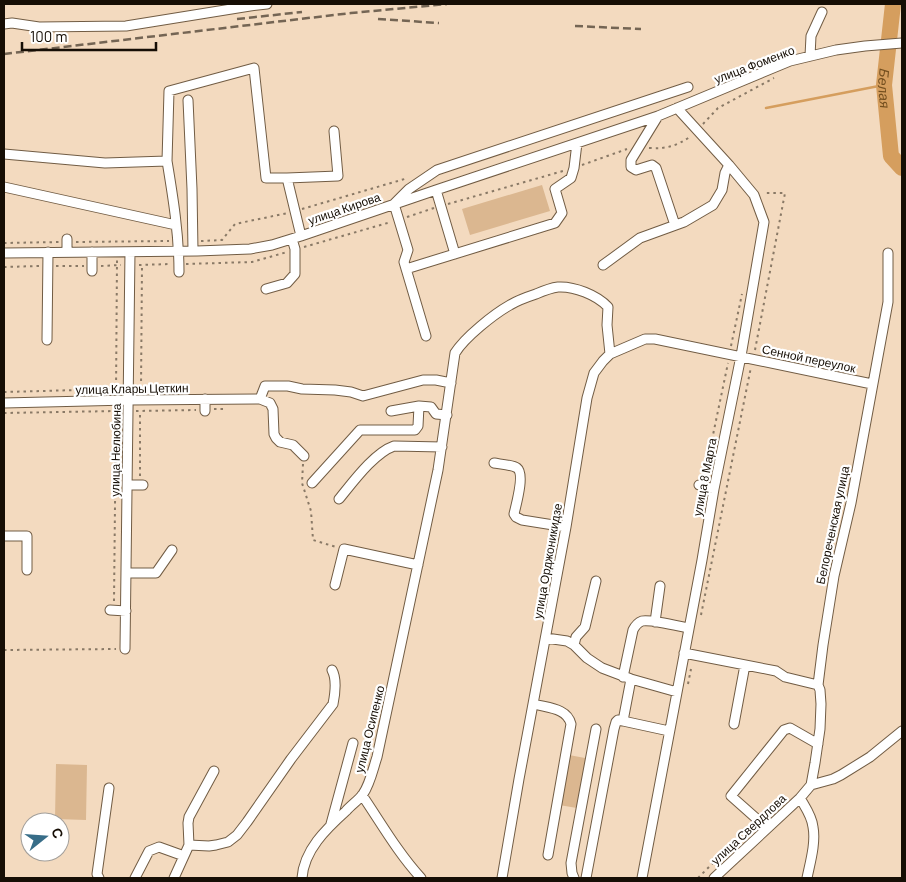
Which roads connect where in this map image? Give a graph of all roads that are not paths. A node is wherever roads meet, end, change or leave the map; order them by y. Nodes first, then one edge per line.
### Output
1 (268, 4) edge
2 (822, 12) dead end
3 (4, 18) edge
4 (8, 24) edge
5 (901, 43) edge
6 (810, 56) junction
7 (688, 87) dead end
8 (188, 100) dead end
9 (677, 108) junction
10 (658, 116) junction
11 (334, 131) dead end
12 (577, 142) junction
13 (4, 154) edge
14 (167, 161) junction
15 (729, 165) junction
16 (287, 178) junction
17 (4, 187) edge
18 (436, 190) junction
19 (394, 204) junction
20 (176, 225) junction
21 (675, 226) junction
22 (296, 238) junction
23 (67, 241) road end
24 (178, 251) junction
25 (193, 251) junction
26 (48, 252) junction
27 (67, 252) junction
28 (92, 252) junction
29 (130, 252) junction
30 (4, 253) edge
31 (888, 253) dead end
32 (455, 254) junction
33 (603, 265) dead end
34 (406, 269) junction
35 (92, 271) dead end
36 (179, 272) dead end
37 (266, 289) dead end
38 (426, 336) dead end
39 (47, 340) dead end
40 (610, 354) junction
41 (741, 356) junction
42 (451, 383) junction
43 (872, 384) junction
44 (205, 399) junction
45 (260, 399) junction
46 (128, 400) junction
47 (4, 403) edge
48 (419, 406) junction
49 (205, 410) road end
50 (391, 412) dead end
51 (447, 415) junction
52 (442, 447) junction
53 (304, 456) road end
54 (494, 463) dead end
55 (312, 483) dead end
56 (128, 485) junction
57 (141, 485) road end
58 (700, 486) road end
59 (714, 488) junction
60 (339, 498) dead end
61 (566, 527) junction
62 (4, 536) edge
63 (172, 550) dead end
64 (418, 565) junction
65 (27, 570) dead end
66 (126, 573) junction
67 (596, 581) dead end
68 (335, 585) dead end
69 (660, 586) dead end
70 (112, 610) road end
71 (126, 611) junction
72 (655, 622) junction
73 (688, 628) junction
74 (546, 638) junction
75 (574, 645) junction
76 (125, 649) road end
77 (684, 653) junction
78 (745, 665) junction
79 (332, 670) dead end
80 (627, 678) junction
81 (818, 685) junction
82 (677, 692) junction
83 (534, 704) junction
84 (623, 721) junction
85 (734, 724) dead end
86 (596, 728) dead end
87 (670, 730) junction
88 (902, 731) edge
89 (353, 743) dead end
90 (818, 744) junction
91 (214, 771) dead end
92 (811, 785) junction
93 (110, 788) dead end
94 (362, 795) junction
95 (800, 798) junction
96 (331, 824) junction
97 (767, 828) junction
98 (189, 845) junction
99 (548, 855) dead end
100 (184, 856) junction
101 (99, 878) edge
102 (135, 878) edge
103 (174, 878) edge
104 (302, 878) edge
105 (421, 878) edge
106 (502, 878) edge
107 (574, 878) edge
108 (586, 878) edge
109 (642, 878) edge
110 (714, 878) edge
111 (807, 878) edge

1 - 4 street
2 - 6 street
3 - 4 street
5 - 6 street, улица Фоменко
6 - 9 street, улица Фоменко
7 - 19 street
8 - 25 street
9 - 10 street, улица Кирова
9 - 15 street, улица 8 Марта
10 - 12 street, улица Кирова
10 - 21 street
11 - 16 street
12 - 18 street, улица Кирова
12 - 32 street
13 - 14 street
14 - 16 street
14 - 20 street
15 - 21 street
15 - 41 street, улица 8 Марта
16 - 22 street
17 - 20 street
18 - 19 street, улица Кирова
18 - 32 street
19 - 22 street, улица Кирова
19 - 34 street
20 - 24 street
21 - 33 street
22 - 25 street, улица Кирова
22 - 37 street
23 - 27 street
24 - 25 street, улица Кирова
24 - 29 street, улица Кирова
24 - 36 street
26 - 27 street, улица Кирова
26 - 30 street, улица Кирова
26 - 39 street
27 - 28 street, улица Кирова
28 - 29 street, улица Кирова
28 - 35 street
29 - 46 street, улица Нелюбина
31 - 43 street, Белореченская улица
32 - 34 street
34 - 38 street
40 - 41 street, Сенной переулок
40 - 42 street, улица Осипенко
40 - 61 street, улица Орджоникидзе
41 - 43 street, Сенной переулок
41 - 59 street, улица 8 Марта
42 - 45 street
42 - 51 street, улица Осипенко
43 - 81 street, Белореченская улица
44 - 45 street, улица Клары Цеткин
44 - 46 street, улица Клары Цеткин
44 - 49 street
45 - 53 street
46 - 47 street, улица Клары Цеткин
46 - 56 street, улица Нелюбина
48 - 50 street
48 - 51 street
48 - 55 street
51 - 52 street, улица Осипенко
52 - 60 street
52 - 64 street, улица Осипенко
54 - 61 street
56 - 57 street
56 - 66 street, улица Нелюбина
58 - 59 street
59 - 73 street, улица 8 Марта
61 - 74 street, улица Орджоникидзе
62 - 65 street
63 - 66 street
64 - 68 street
64 - 94 street, улица Осипенко
66 - 71 street, улица Нелюбина
67 - 75 street
69 - 72 street
70 - 71 street
71 - 76 street, улица Нелюбина
72 - 73 street
72 - 80 street
73 - 77 street, улица 8 Марта
74 - 75 street
74 - 83 street, улица Орджоникидзе
75 - 80 street
77 - 78 street
77 - 82 street, улица 8 Марта
78 - 81 street
78 - 85 street
79 - 98 street
80 - 82 street
80 - 84 street
81 - 90 street, Белореченская улица
82 - 87 street, улица 8 Марта
83 - 99 street
83 - 106 street, улица Орджоникидзе
84 - 87 street
84 - 108 street
86 - 107 street
87 - 109 street, улица 8 Марта
88 - 92 street
89 - 96 street
90 - 92 street, Белореченская улица
90 - 97 street
91 - 98 street
92 - 95 street
93 - 101 street
94 - 96 street, улица Осипенко
94 - 105 street
95 - 97 street, улица Свердлова
95 - 111 street
96 - 104 street, улица Осипенко
97 - 110 street, улица Свердлова
98 - 100 street
100 - 102 street
100 - 103 street

